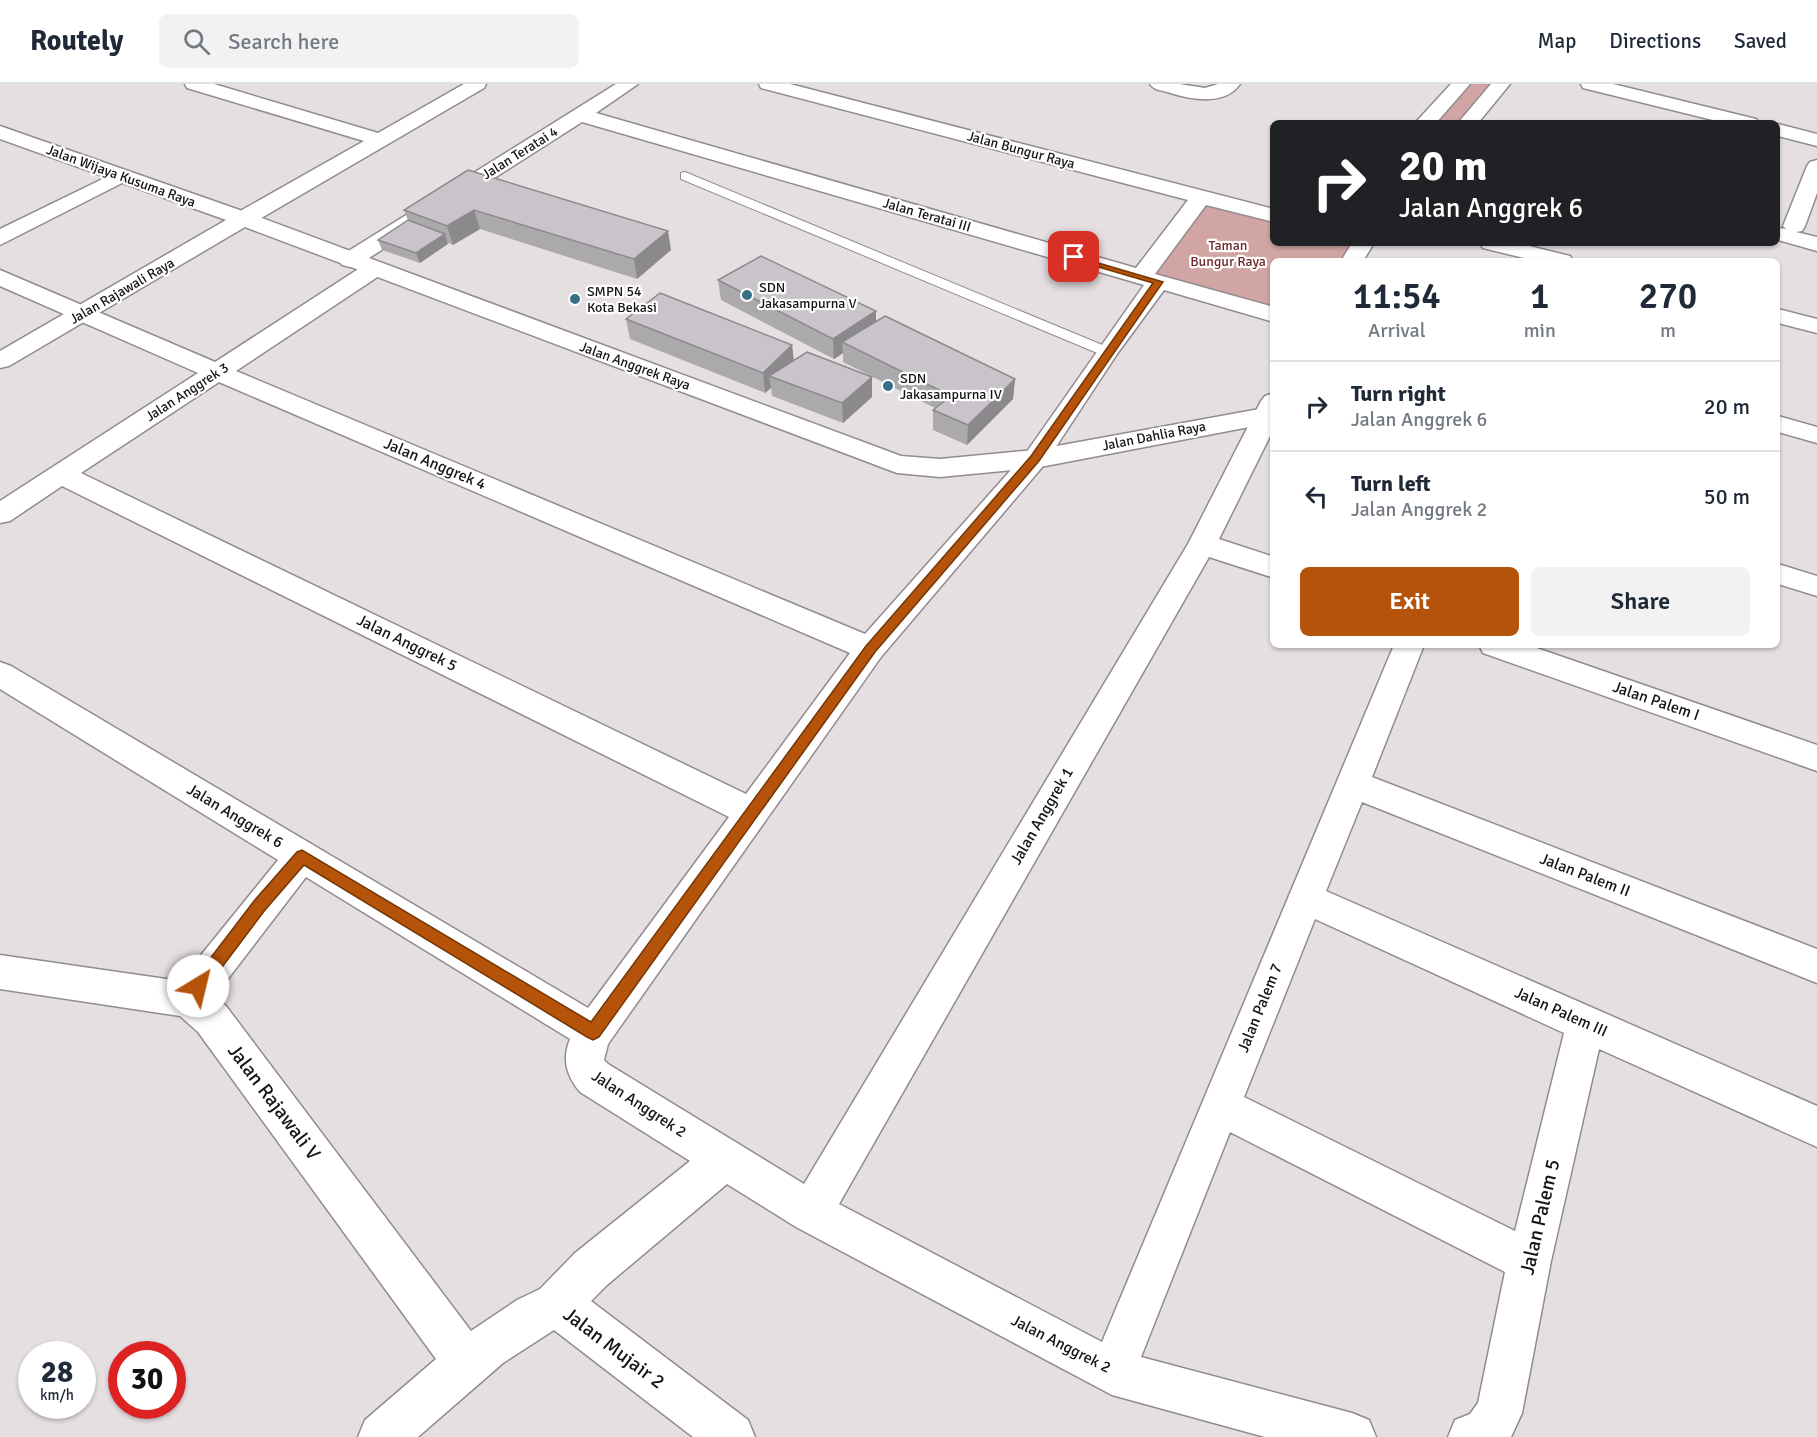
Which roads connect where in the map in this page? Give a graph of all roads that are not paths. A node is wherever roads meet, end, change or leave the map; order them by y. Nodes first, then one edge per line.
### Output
1 (194, 84) edge
2 (628, 84) edge
3 (768, 84) edge
4 (1159, 84) edge
5 (1231, 84) edge
6 (1461, 84) edge
7 (1501, 84) edge
8 (1590, 84) edge
9 (1678, 84) edge
10 (472, 85) edge
11 (1660, 109) junction
12 (580, 115) junction
13 (1428, 120) edge
14 (1471, 120) edge
15 (1730, 120) edge
16 (1780, 131) edge
17 (0, 132) edge
18 (381, 140) junction
19 (1817, 140) edge
20 (1817, 166) edge
21 (121, 176) junction
22 (685, 176) dead end
23 (1201, 197) junction
24 (1270, 215) edge
25 (243, 219) junction
26 (1786, 230) edge
27 (0, 238) edge
28 (1817, 244) edge
29 (1503, 246) edge
30 (1550, 258) edge
31 (362, 264) junction
32 (0, 277) edge
33 (1150, 279) junction
34 (81, 314) junction
35 (1270, 314) edge
36 (1780, 317) edge
37 (1817, 326) edge
38 (1107, 352) junction
39 (0, 361) edge
40 (218, 371) junction
41 (1270, 411) edge
42 (1270, 413) edge
43 (1780, 425) edge
44 (1817, 435) edge
45 (1035, 459) junction
46 (61, 474) junction
47 (0, 514) edge
48 (1202, 544) junction
49 (1270, 567) edge
50 (1780, 575) edge
51 (1817, 586) edge
52 (1408, 648) edge
53 (1503, 648) edge
54 (870, 649) junction
55 (0, 674) edge
56 (1817, 758) edge
57 (1352, 784) junction
58 (752, 813) junction
59 (302, 856) junction
60 (1305, 898) junction
61 (1817, 966) edge
62 (0, 972) edge
63 (198, 986) junction
64 (1586, 1023) junction
65 (593, 1032) junction
66 (1220, 1106) junction
67 (1817, 1127) edge
68 (725, 1159) junction
69 (811, 1212) junction
70 (1529, 1261) junction
71 (556, 1305) junction
72 (467, 1363) junction
73 (1112, 1372) junction
74 (1486, 1425) edge
75 (382, 1437) edge
76 (731, 1437) edge
77 (1352, 1437) edge

1 - 18 street
2 - 12 street, Jalan Teratai 4
3 - 23 street, Jalan Bungur Raya
4 - 5 street
6 - 13 street
7 - 14 street
8 - 11 street
9 - 11 street
10 - 18 street, Jalan Rajawali Raya
11 - 15 street
12 - 31 street, Jalan Teratai 4
12 - 33 street, Jalan Teratai III
16 - 19 street
17 - 21 street, Jalan Wijaya Kusuma Raya
18 - 25 street, Jalan Rajawali Raya
20 - 26 street
21 - 25 street, Jalan Wijaya Kusuma Raya
21 - 27 street
22 - 38 lane
23 - 24 street, Jalan Bungur Raya
23 - 33 street, Jalan Anggrek 2
25 - 31 street, Jalan Anggrek Raya
25 - 34 street, Jalan Rajawali Raya
26 - 28 street
29 - 30 street
31 - 40 street, Jalan Anggrek 3
31 - 45 street, Jalan Anggrek Raya
32 - 34 street, Jalan Anggrek 4
33 - 35 street, Jalan Teratai III
33 - 38 street, Jalan Anggrek 2
34 - 39 street, Jalan Rajawali Raya
34 - 40 street, Jalan Anggrek 4
36 - 37 street
38 - 45 street, Jalan Anggrek 2
40 - 46 street, Jalan Anggrek 3
40 - 54 street, Jalan Anggrek 4
41 - 45 street, Jalan Dahlia Raya
42 - 48 street, Jalan Anggrek 1
43 - 44 street
45 - 54 street, Jalan Anggrek 2
46 - 47 street, Jalan Anggrek 3
46 - 58 street, Jalan Anggrek 5
48 - 49 street
48 - 69 street, Jalan Anggrek 1
50 - 51 street
52 - 57 street, Jalan Palem 7
53 - 56 street, Jalan Palem I
54 - 58 street, Jalan Anggrek 2
55 - 59 street, Jalan Anggrek 6
57 - 60 street, Jalan Palem 7
57 - 61 street, Jalan Palem II
58 - 65 street, Jalan Anggrek 2
59 - 63 street
59 - 65 street, Jalan Anggrek 6
60 - 64 street, Jalan Palem III
60 - 66 street, Jalan Palem 7
62 - 63 street
63 - 72 street, Jalan Rajawali V
64 - 67 street, Jalan Palem III
64 - 70 street, Jalan Palem 5
65 - 68 street, Jalan Anggrek 2
66 - 70 street
66 - 73 street, Jalan Palem 7
68 - 69 street, Jalan Anggrek 2
68 - 71 street
69 - 73 street, Jalan Anggrek 2
70 - 74 street, Jalan Palem 5
71 - 72 street, Jalan Mujair 2
71 - 76 street, Jalan Mujair 2
72 - 75 street, Jalan Mujair 2
73 - 77 street, Jalan Anggrek 2

